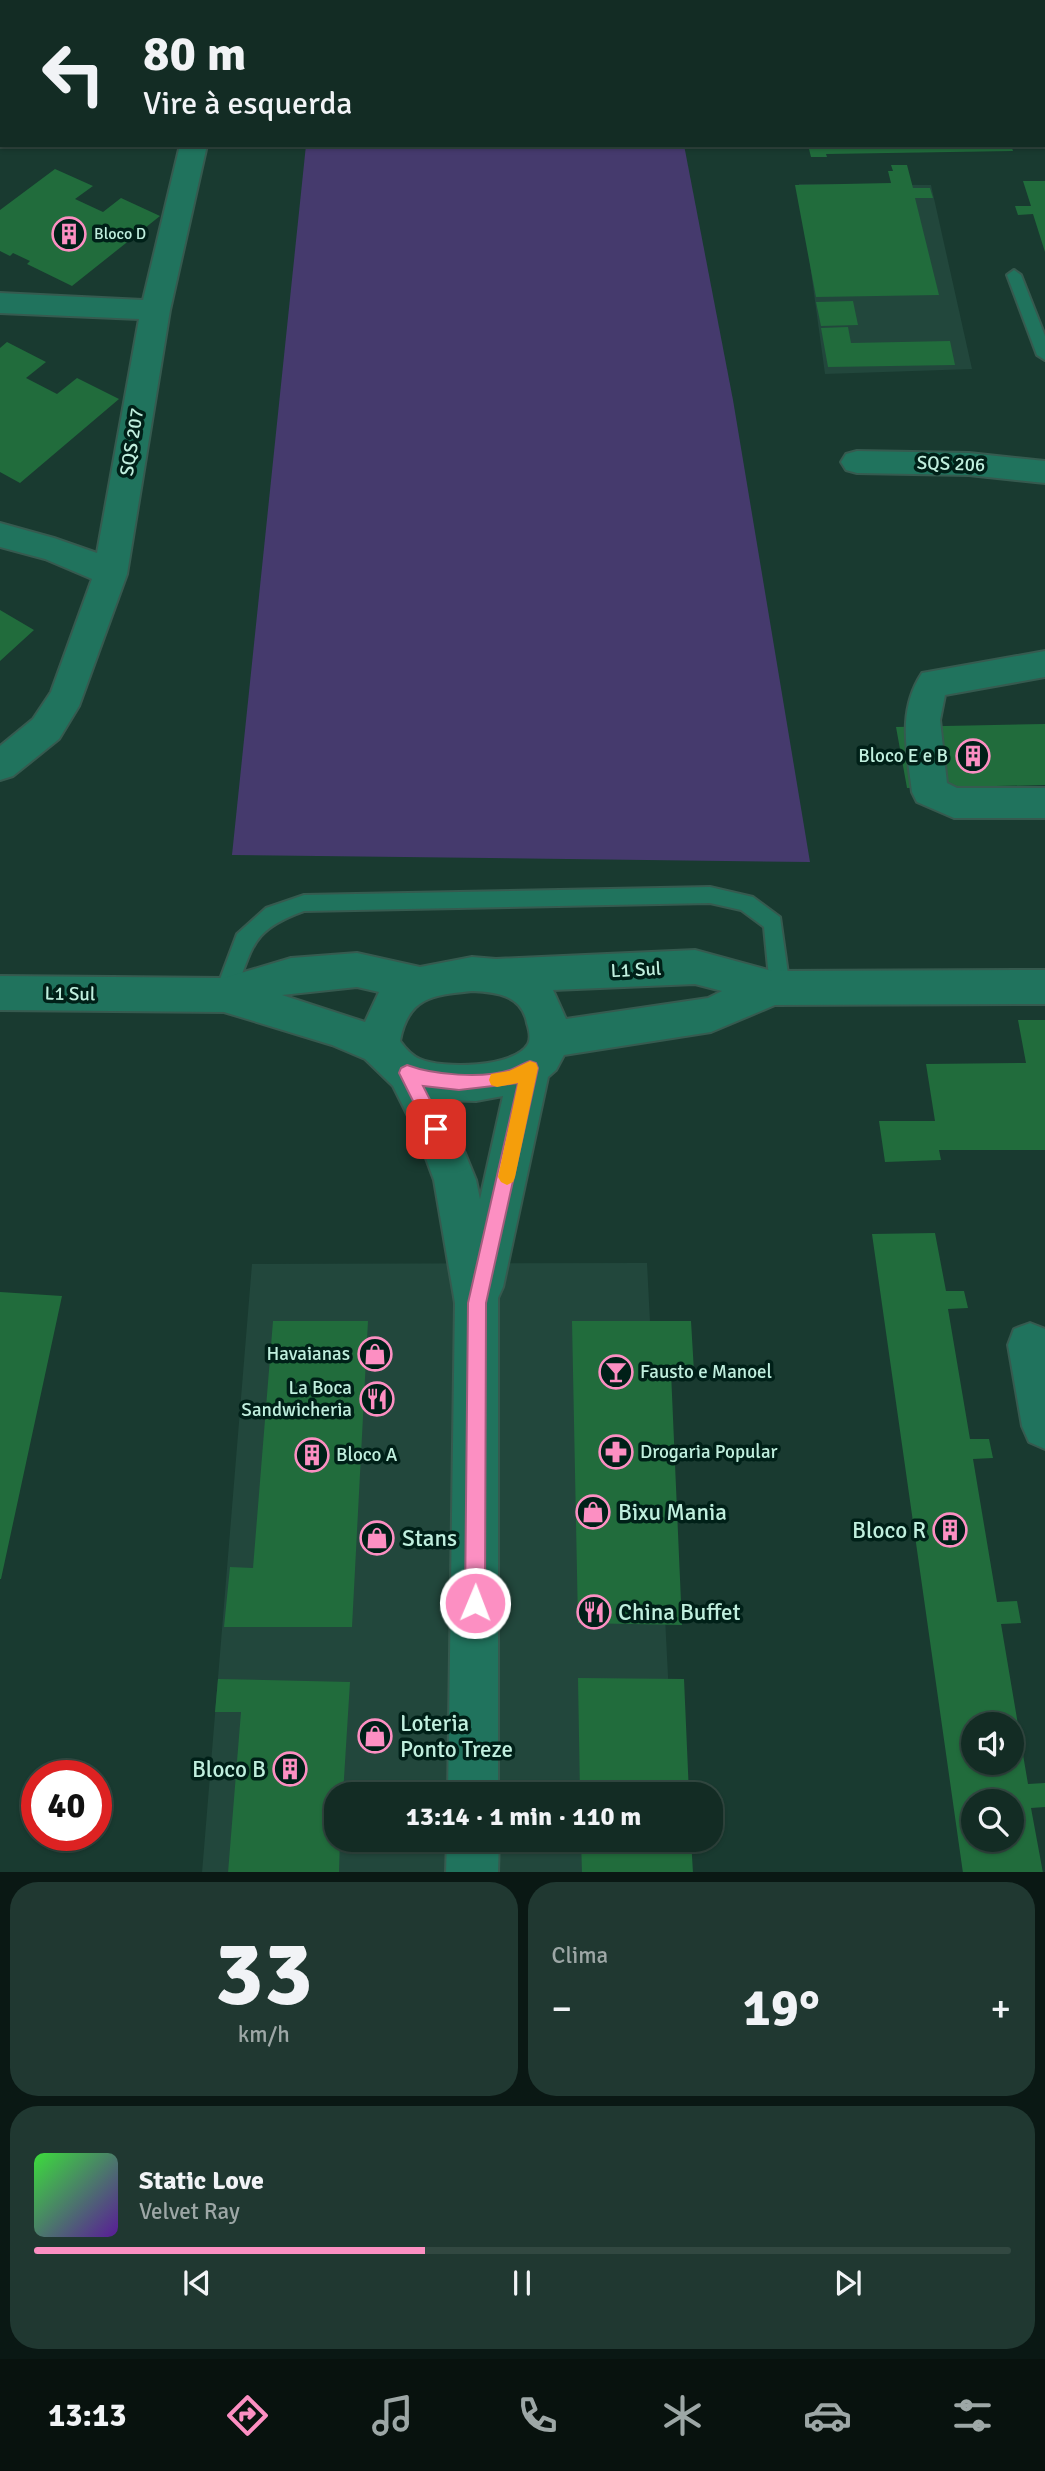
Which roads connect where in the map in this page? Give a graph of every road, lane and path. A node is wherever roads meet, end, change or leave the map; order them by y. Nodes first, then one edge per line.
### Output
1 (194, 147) edge
2 (1014, 275) dead end
3 (0, 303) edge
4 (155, 310) junction
5 (1045, 355) edge
6 (857, 462) dead end
7 (1045, 472) edge
8 (0, 535) edge
9 (110, 574) junction
10 (1045, 664) edge
11 (0, 766) edge
12 (1045, 803) edge
13 (497, 976) junction
14 (418, 983) junction
15 (1045, 987) edge
16 (776, 988) junction
17 (0, 993) edge
18 (224, 995) junction
19 (540, 1054) junction
20 (393, 1059) junction
21 (477, 1303) junction
22 (1031, 1345) dead end
23 (1045, 1426) edge
24 (473, 1782) edge
25 (473, 1852) edge
26 (472, 1872) edge

1 - 4 street, SQS 207
2 - 5 lane
3 - 4 street
4 - 9 street, SQS 207
6 - 7 street, SQS 206
8 - 9 street
9 - 11 street, SQS 207
10 - 12 street
13 - 14 street
13 - 16 street, L1 Sul
13 - 19 street
14 - 18 street, L1 Sul
14 - 20 street
15 - 16 street, L1 Sul
16 - 18 lane
16 - 19 street, L1 Sul
17 - 18 street, L1 Sul
18 - 20 street, L1 Sul
19 - 20 street
19 - 21 street
20 - 21 street
21 - 24 street
22 - 23 street
25 - 26 street

